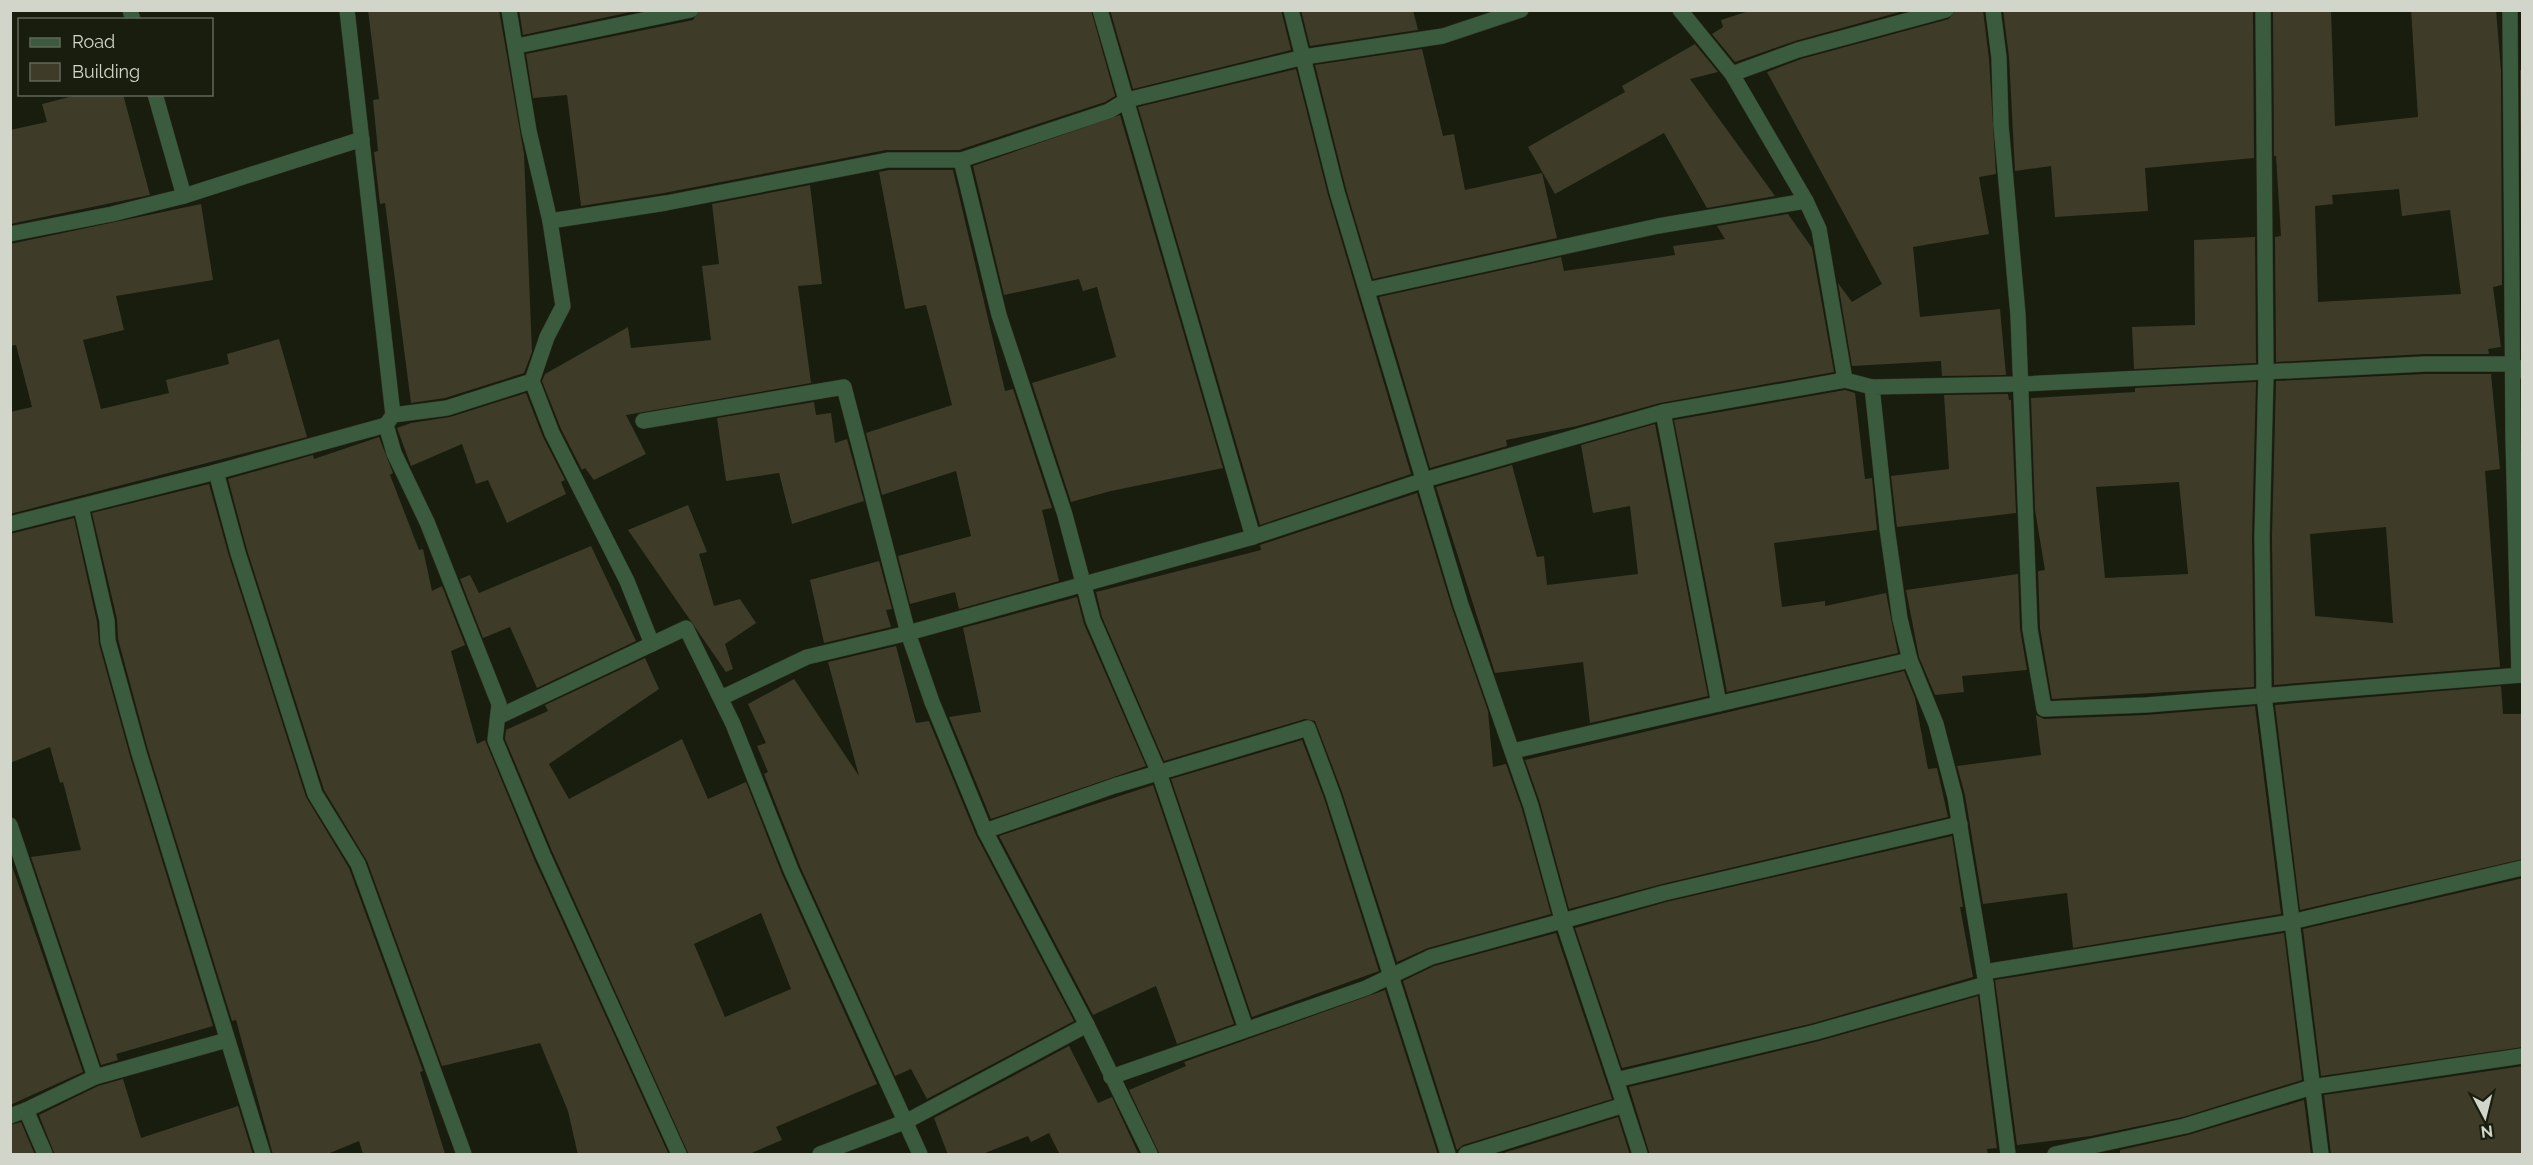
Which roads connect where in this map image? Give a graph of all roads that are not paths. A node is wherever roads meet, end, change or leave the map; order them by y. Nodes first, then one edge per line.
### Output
1 (347, 10) edge
2 (509, 10) edge
3 (691, 10) edge
4 (1101, 10) edge
5 (1291, 10) edge
6 (1521, 10) edge
7 (1680, 10) edge
8 (1946, 10) edge
9 (1993, 10) edge
10 (2263, 10) edge
11 (2510, 10) edge
12 (517, 46) junction
13 (1304, 57) junction
14 (1732, 74) junction
15 (155, 96) edge
16 (1127, 100) junction
17 (362, 140) junction
18 (961, 160) junction
19 (184, 196) junction
20 (1806, 201) junction
21 (550, 221) junction
22 (10, 234) edge
23 (1367, 290) junction
24 (2518, 368) edge
25 (2266, 373) junction
26 (1845, 380) junction
27 (532, 381) junction
28 (2022, 384) junction
29 (1872, 387) junction
30 (1663, 412) junction
31 (390, 420) junction
32 (643, 421) dead end
33 (216, 472) junction
34 (1424, 480) junction
35 (81, 507) junction
36 (10, 525) edge
37 (1253, 537) junction
38 (1083, 583) junction
39 (908, 633) junction
40 (652, 644) junction
41 (1910, 660) junction
42 (2521, 675) edge
43 (2264, 696) junction
44 (721, 699) junction
45 (1719, 704) junction
46 (498, 717) junction
47 (1513, 752) junction
48 (1159, 773) junction
49 (1960, 824) junction
50 (10, 825) edge
51 (985, 831) junction
52 (2523, 868) edge
53 (1562, 919) junction
54 (2291, 922) junction
55 (1392, 976) junction
56 (1985, 978) junction
57 (1087, 1025) junction
58 (1246, 1029) junction
59 (227, 1040) junction
60 (2523, 1056) edge
61 (95, 1077) junction
62 (1111, 1077) junction
63 (1616, 1080) junction
64 (2312, 1087) junction
65 (1624, 1105) junction
66 (26, 1110) junction
67 (10, 1116) edge
68 (907, 1121) junction
69 (45, 1155) edge
70 (263, 1155) edge
71 (464, 1155) edge
72 (680, 1155) edge
73 (820, 1155) edge
74 (920, 1155) edge
75 (1150, 1155) edge
76 (1448, 1155) edge
77 (1466, 1155) edge
78 (1640, 1155) edge
79 (2008, 1155) edge
80 (2055, 1155) edge
81 (2321, 1155) edge

1 - 17 street
2 - 12 street
3 - 12 street
4 - 16 street
5 - 13 street
6 - 13 street
7 - 14 street
8 - 14 street
9 - 28 street
10 - 25 street
11 - 24 street
12 - 21 street
13 - 16 street
13 - 23 street
14 - 20 street
15 - 19 street
16 - 18 street
16 - 37 street
17 - 19 street
17 - 31 street
18 - 21 street
18 - 38 street
19 - 22 street
20 - 23 street
20 - 26 street
21 - 27 street
23 - 34 street
24 - 25 street
24 - 42 street
25 - 28 street
25 - 43 street
26 - 29 street
26 - 30 street
27 - 31 street
27 - 40 street
28 - 29 street
28 - 43 street
29 - 41 street
30 - 34 street
30 - 45 street
31 - 33 street
31 - 46 street
32 - 39 street
33 - 35 street
33 - 71 street
34 - 37 street
34 - 47 street
35 - 36 street
35 - 59 street
37 - 38 street
38 - 39 street
38 - 48 street
39 - 44 street
39 - 51 street
40 - 44 street
40 - 46 street
41 - 45 street
41 - 49 street
42 - 43 street
43 - 54 street
44 - 68 street
45 - 47 street
46 - 72 street
47 - 53 street
48 - 51 street
48 - 55 street
48 - 58 street
49 - 53 street
49 - 56 street
50 - 61 street
51 - 57 street
52 - 54 street
53 - 55 street
53 - 63 street
54 - 56 street
54 - 64 street
55 - 58 street
55 - 76 street
56 - 63 street
56 - 79 street
57 - 62 street
57 - 68 street
58 - 62 street
59 - 61 street
59 - 70 street
60 - 64 street
61 - 66 street
62 - 75 street
63 - 65 street
64 - 80 street
64 - 81 street
65 - 77 street
65 - 78 street
66 - 67 street
66 - 69 street
68 - 73 street
68 - 74 street

